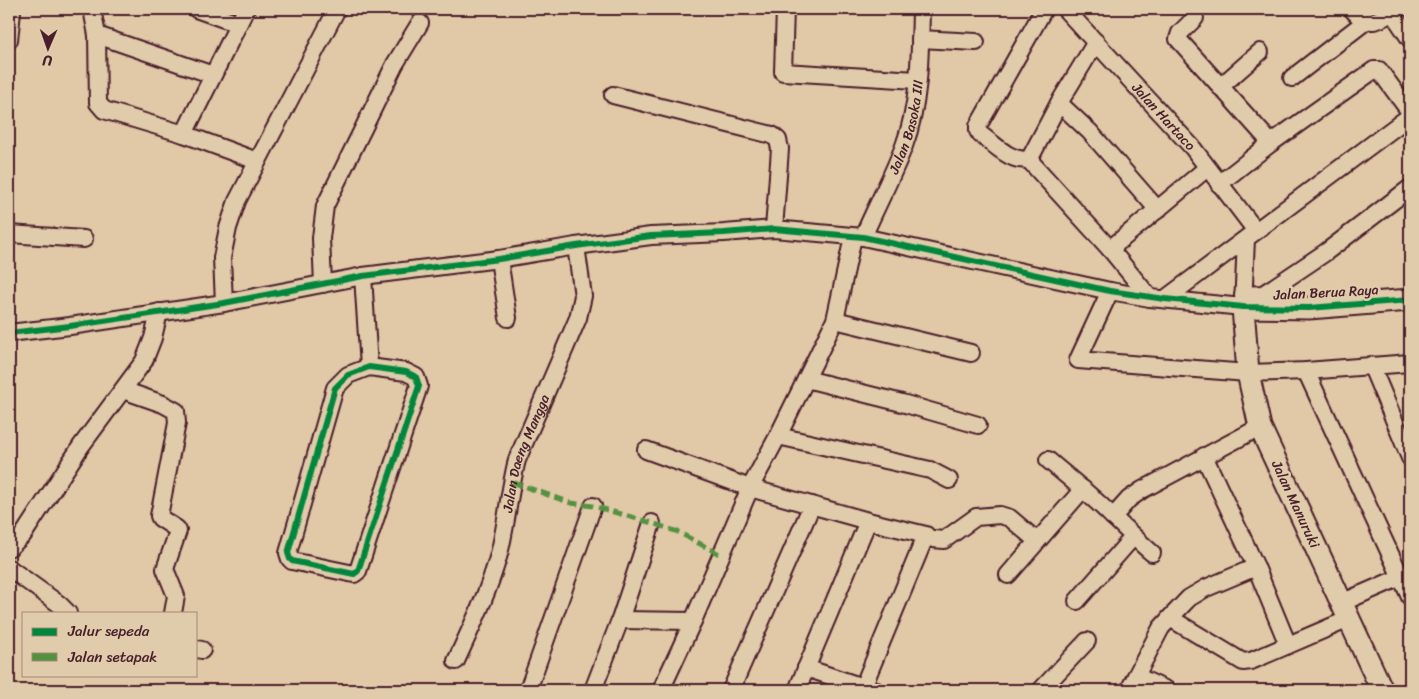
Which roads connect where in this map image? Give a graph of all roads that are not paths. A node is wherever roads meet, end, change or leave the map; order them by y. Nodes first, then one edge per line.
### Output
1 (92, 9) edge
2 (196, 9) edge
3 (246, 9) edge
4 (337, 9) edge
5 (785, 9) edge
6 (921, 9) edge
7 (1044, 9) edge
8 (1065, 9) edge
9 (1352, 9) edge
10 (1394, 10) edge
11 (12, 12) dead end
12 (1195, 18) dead end
13 (1366, 21) junction
14 (420, 23) dead end
15 (238, 24) junction
16 (97, 35) junction
17 (920, 39) junction
18 (1410, 39) edge
19 (9, 40) edge
20 (976, 42) dead end
21 (1096, 42) junction
22 (1260, 52) dead end
23 (213, 74) junction
24 (1292, 78) dead end
25 (917, 80) junction
26 (1220, 87) junction
27 (613, 95) dead end
28 (1059, 103) junction
29 (1410, 114) edge
30 (184, 134) junction
31 (1271, 143) junction
32 (257, 160) junction
33 (1029, 160) junction
34 (1207, 168) junction
35 (1219, 184) junction
36 (1410, 188) edge
37 (1158, 210) junction
38 (774, 228) junction
39 (9, 234) edge
40 (1251, 235) junction
41 (858, 237) junction
42 (84, 238) dead end
43 (576, 246) junction
44 (1110, 249) junction
45 (499, 259) junction
46 (363, 276) junction
47 (323, 284) junction
48 (1110, 291) junction
49 (1157, 298) junction
50 (1410, 300) edge
51 (1243, 301) junction
52 (224, 303) junction
53 (159, 312) junction
54 (508, 318) dead end
55 (835, 320) junction
56 (9, 333) edge
57 (971, 353) dead end
58 (1410, 363) edge
59 (1371, 365) junction
60 (369, 367) junction
61 (1306, 371) junction
62 (1248, 373) junction
63 (806, 379) junction
64 (123, 390) junction
65 (978, 425) dead end
66 (1260, 427) junction
67 (778, 436) junction
68 (646, 450) dead end
69 (1204, 456) junction
70 (1410, 458) edge
71 (1048, 460) dead end
72 (950, 480) dead end
73 (750, 488) junction
74 (1083, 489) junction
75 (812, 505) junction
76 (593, 506) dead end
77 (1113, 517) junction
78 (868, 521) junction
79 (652, 523) dead end
80 (1132, 537) junction
81 (933, 539) dead end
82 (1037, 541) junction
83 (9, 548) edge
84 (1152, 553) dead end
85 (1256, 567) junction
86 (9, 568) edge
87 (1008, 575) dead end
88 (1405, 575) edge
89 (1410, 597) edge
90 (1076, 601) dead end
91 (1346, 611) junction
92 (67, 612) edge
93 (173, 612) edge
94 (1170, 618) junction
95 (620, 620) junction
96 (693, 621) junction
97 (1087, 641) dead end
98 (1288, 645) junction
99 (456, 661) dead end
100 (806, 668) junction
101 (1133, 683) edge
102 (869, 689) edge
103 (528, 690) edge
104 (593, 690) edge
105 (661, 690) edge
106 (731, 690) edge
107 (796, 690) edge
108 (1041, 690) edge
109 (1167, 690) edge
110 (1382, 690) edge

1 - 16 street
2 - 15 street
3 - 15 street
4 - 32 street
5 - 25 street
6 - 17 street, Jalan Basoka III
7 - 33 street
8 - 21 street, Jalan Hartaco
9 - 13 street
10 - 13 street
10 - 18 street
11 - 19 street
12 - 26 street
13 - 24 street
14 - 47 street
15 - 23 street
16 - 23 street
16 - 30 street
17 - 20 street
17 - 25 street, Jalan Basoka III
21 - 28 street
21 - 34 street, Jalan Hartaco
22 - 26 street
23 - 30 street
25 - 41 street, Jalan Basoka III
26 - 31 street
27 - 38 street
28 - 33 street
28 - 37 street
29 - 31 street
29 - 40 street
30 - 32 street
31 - 35 street
32 - 52 street
33 - 44 street
34 - 35 street, Jalan Hartaco
34 - 37 street
35 - 40 street, Jalan Hartaco
36 - 51 street
37 - 44 street
38 - 41 street
38 - 43 street
39 - 42 street
40 - 49 street
40 - 51 street
41 - 48 street
41 - 55 street, Jalan Basoka III
43 - 45 street
43 - 99 street, Jalan Daeng Mangga
44 - 49 street
45 - 46 street
45 - 54 street
46 - 47 street
46 - 60 street
47 - 52 street
48 - 49 street
48 - 62 street
49 - 51 street
50 - 51 street, Jalan Berua Raya
51 - 62 street, Jalan Manuruki
52 - 53 street
53 - 56 street
53 - 64 street
55 - 57 street
55 - 63 street, Jalan Basoka III
58 - 59 street
59 - 61 street
59 - 70 street
60 - 60 street
61 - 62 street
61 - 88 street
62 - 66 street, Jalan Manuruki
63 - 65 street
63 - 67 street, Jalan Basoka III
64 - 83 street
64 - 93 street
66 - 69 street
66 - 91 street, Jalan Manuruki
67 - 72 street
67 - 73 street, Jalan Basoka III
68 - 73 street
69 - 77 street
69 - 85 street
71 - 74 street
73 - 75 street
73 - 96 street, Jalan Basoka III
74 - 77 street
74 - 82 street
75 - 78 street
75 - 106 street
76 - 103 street
77 - 80 street
78 - 100 street
78 - 102 street
79 - 95 street
80 - 84 street
80 - 90 street
81 - 82 street
82 - 87 street
85 - 94 street
85 - 98 street
86 - 92 street
88 - 89 street
88 - 91 street
91 - 98 street
91 - 110 street, Jalan Manuruki
94 - 98 street
94 - 101 street
95 - 96 street
95 - 104 street
96 - 105 street, Jalan Basoka III
97 - 108 street
100 - 102 street
100 - 107 street
101 - 109 street

